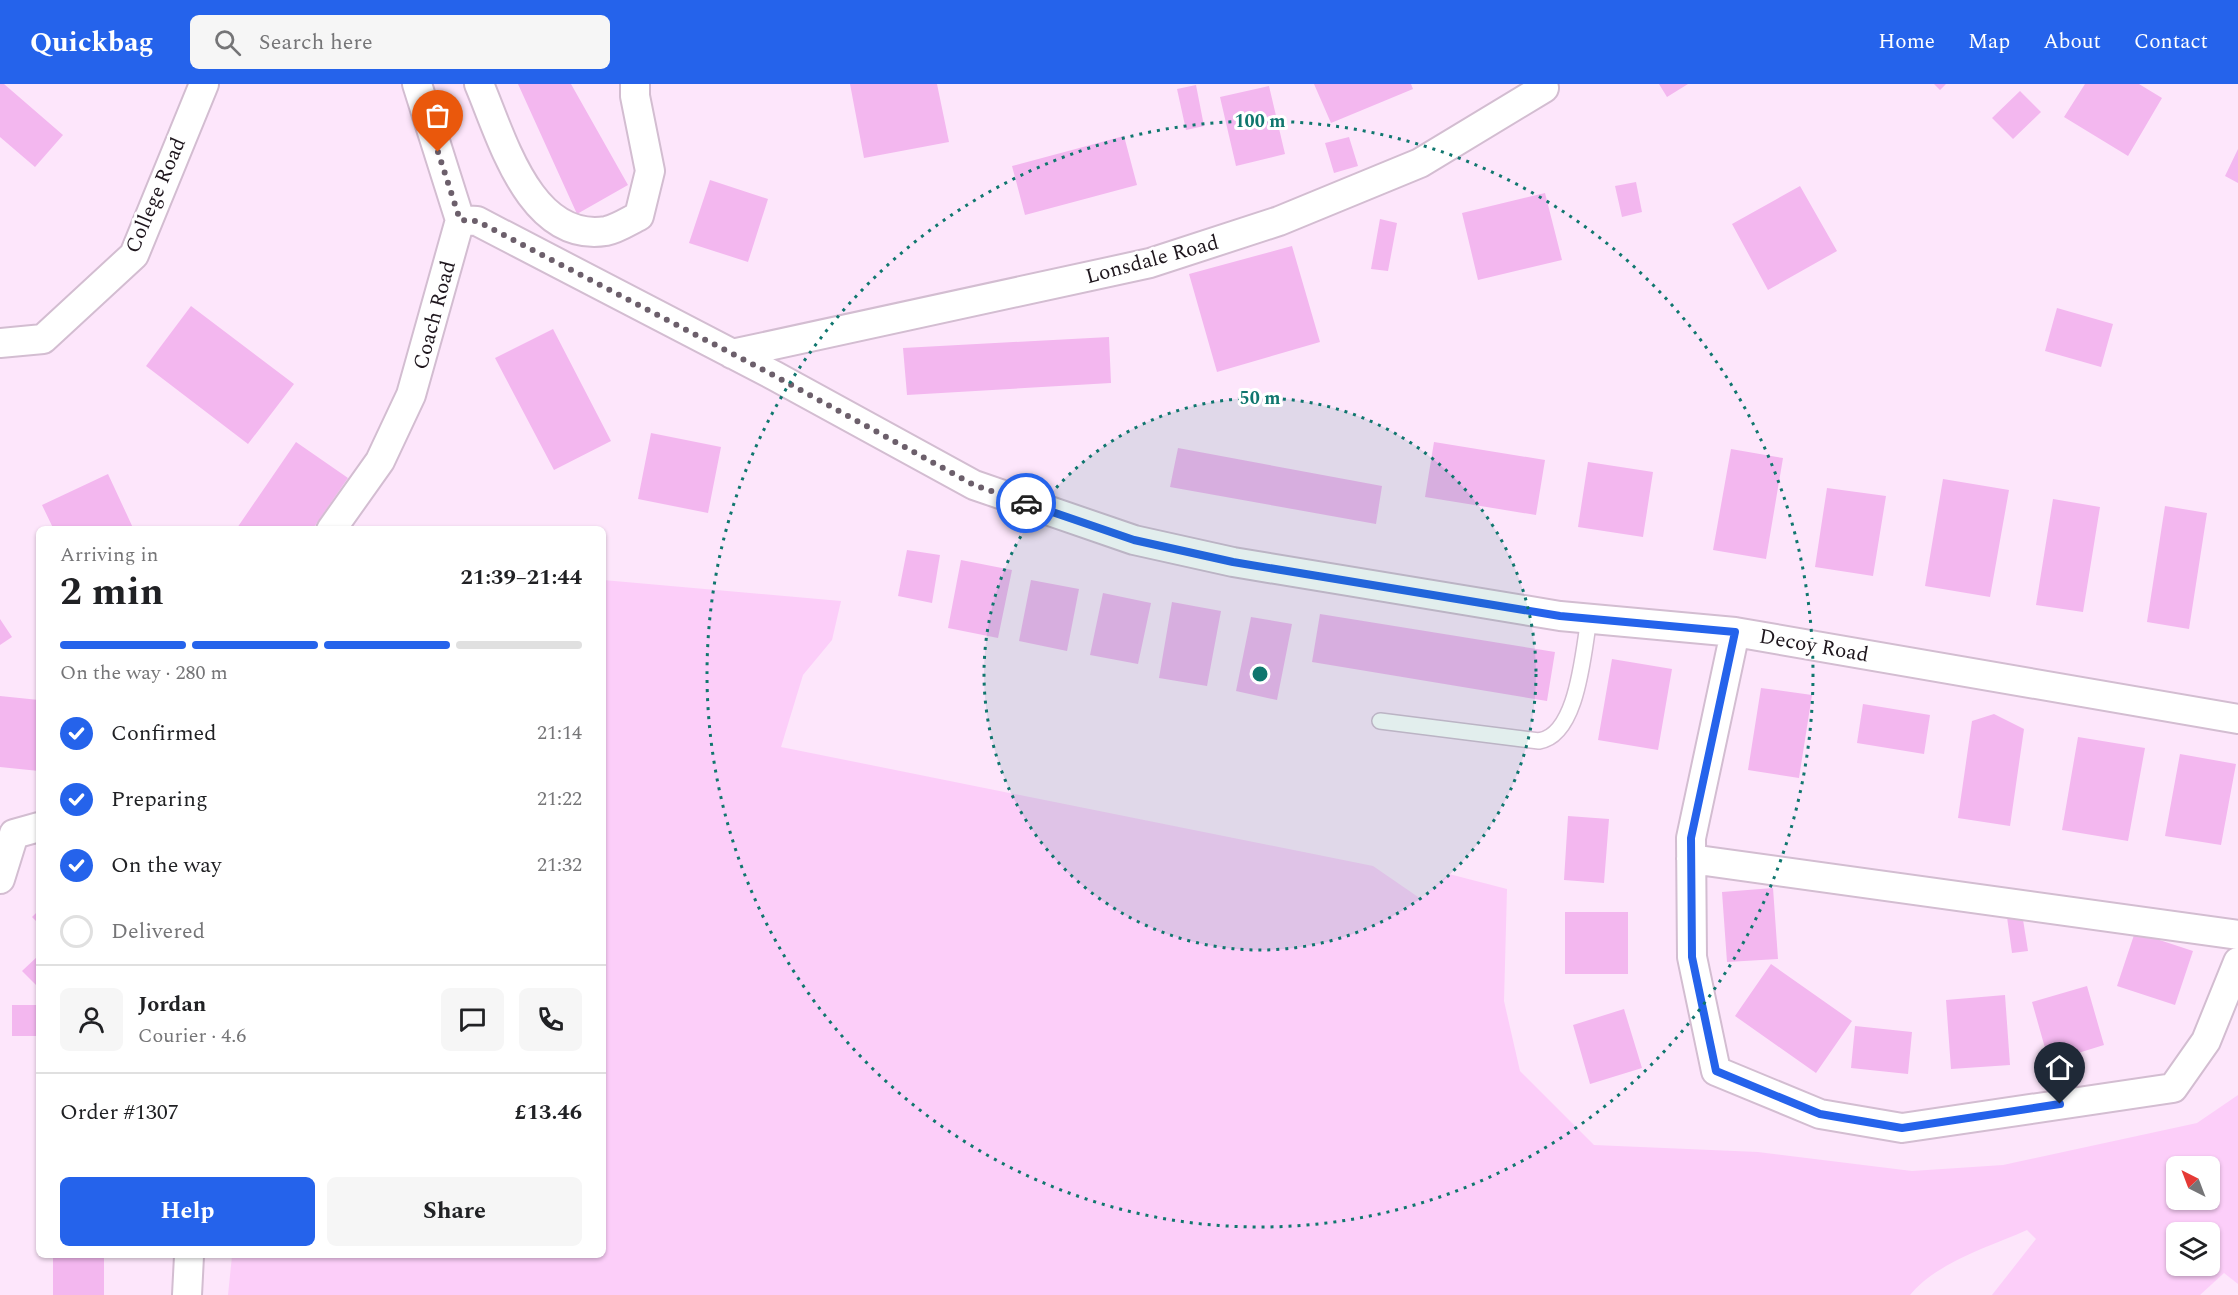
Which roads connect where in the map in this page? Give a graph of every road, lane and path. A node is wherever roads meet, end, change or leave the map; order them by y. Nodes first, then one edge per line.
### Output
1 (204, 84) edge
2 (417, 84) edge
3 (479, 84) edge
4 (635, 84) edge
5 (1544, 88) dead end
6 (460, 220) junction
7 (0, 343) edge
8 (732, 354) junction
9 (334, 526) edge
10 (1589, 618) junction
11 (1735, 632) junction
12 (2238, 719) edge
13 (1380, 720) dead end
14 (18, 829) edge
15 (1691, 859) junction
16 (0, 879) edge
17 (2238, 935) edge
18 (2238, 962) edge
19 (189, 1258) edge
20 (187, 1295) edge

1 - 7 street, College Road
2 - 6 street
3 - 4 street
5 - 8 street, Lonsdale Road
6 - 8 street, Decoy Road
6 - 9 street, Coach Road
8 - 10 street, Decoy Road
10 - 11 street, Decoy Road
10 - 13 lane
11 - 12 street, Decoy Road
11 - 15 street
14 - 16 street
15 - 17 street
15 - 18 street
19 - 20 street

